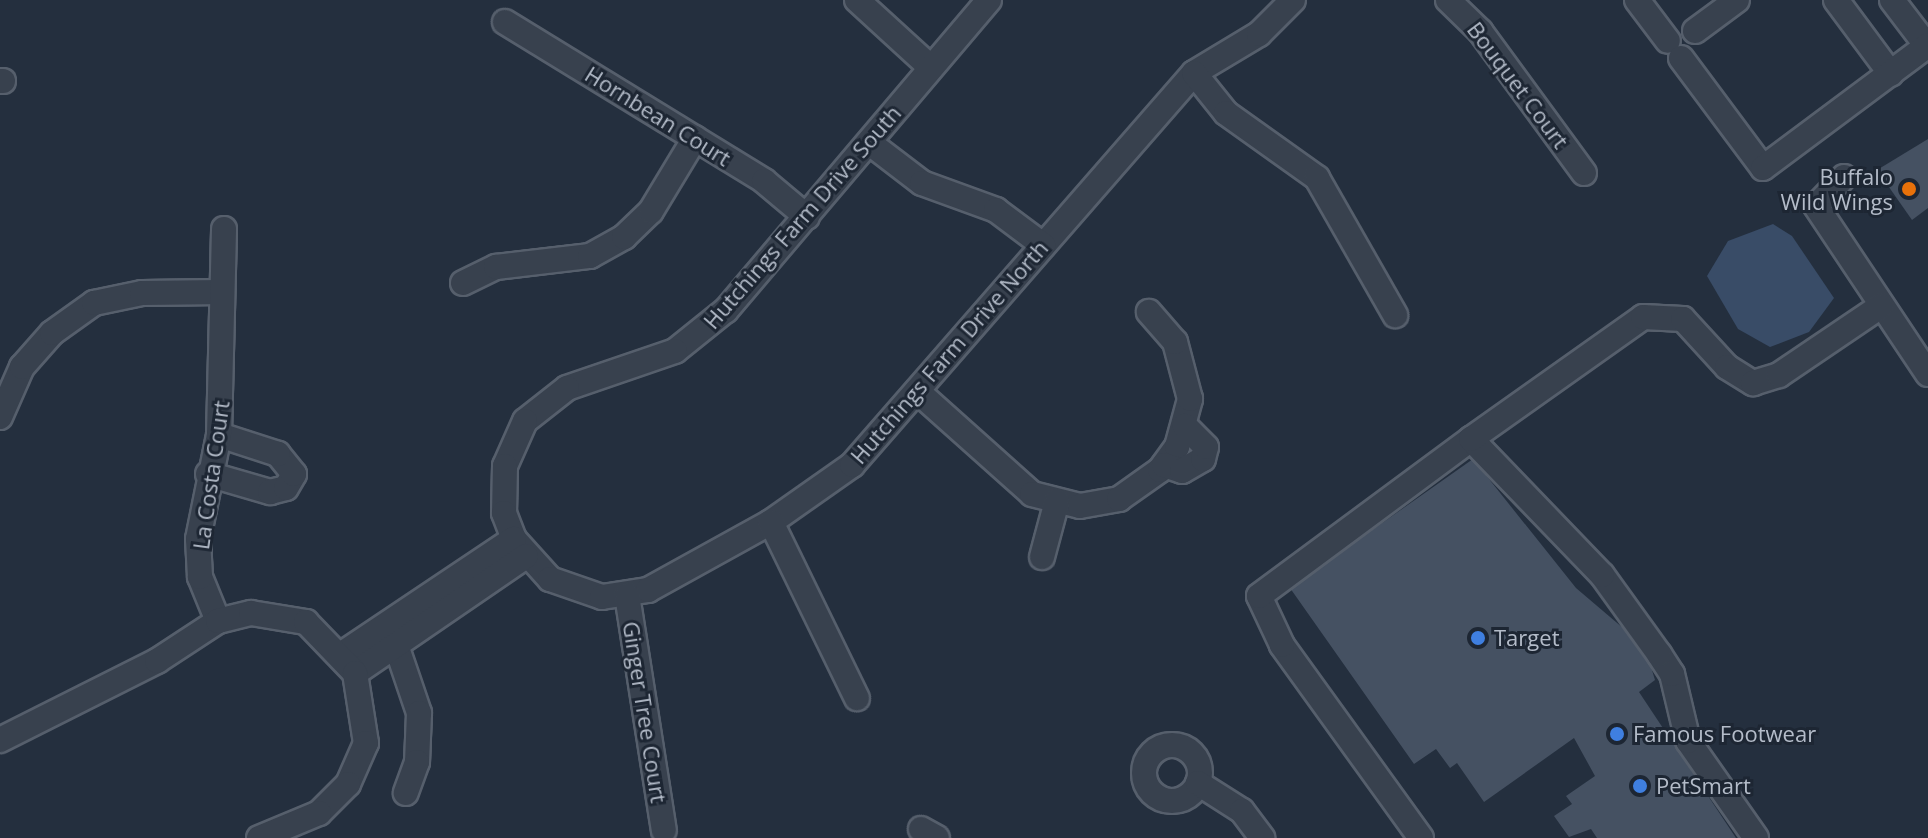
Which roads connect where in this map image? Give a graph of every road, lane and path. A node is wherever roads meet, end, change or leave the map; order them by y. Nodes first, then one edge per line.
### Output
1 (857, 0) edge
2 (989, 0) edge
3 (1293, 0) edge
4 (1448, 0) edge
5 (1637, 0) edge
6 (1737, 0) edge
7 (1836, 0) edge
8 (1892, 0) edge
9 (505, 22) dead end
10 (1695, 31) dead end
11 (1927, 45) edge
12 (929, 66) junction
13 (1194, 73) junction
14 (1891, 74) junction
15 (695, 138) junction
16 (871, 144) junction
17 (1584, 173) dead end
18 (1844, 177) dead end
19 (807, 217) junction
20 (224, 229) dead end
21 (1043, 245) junction
22 (463, 283) dead end
23 (222, 292) junction
24 (1881, 306) junction
25 (1149, 312) dead end
26 (1395, 315) dead end
27 (1925, 362) edge
28 (917, 391) junction
29 (0, 417) edge
30 (219, 435) junction
31 (1471, 439) junction
32 (208, 474) junction
33 (1057, 501) junction
34 (771, 522) junction
35 (520, 548) junction
36 (1042, 557) dead end
37 (627, 595) junction
38 (218, 621) junction
39 (396, 645) junction
40 (348, 664) junction
41 (857, 698) dead end
42 (0, 740) edge
43 (1198, 783) dead end
44 (406, 793) dead end
45 (664, 830) dead end
46 (259, 838) edge
47 (1262, 838) edge
48 (1421, 838) edge
49 (1756, 838) edge

1 - 12 street
2 - 12 street, Hutchings Farm Drive South
3 - 13 street, Hutchings Farm Drive North
4 - 17 street, Bouquet Court
5 - 14 street
6 - 10 street
7 - 14 street
8 - 11 street
9 - 15 street, Hornbean Court
11 - 14 street
12 - 16 street, Hutchings Farm Drive South
13 - 21 street, Hutchings Farm Drive North
13 - 26 street
15 - 19 street, Hornbean Court
15 - 22 street
16 - 19 street, Hutchings Farm Drive South
16 - 21 street
18 - 24 street
19 - 35 street, Hutchings Farm Drive South
20 - 23 street, La Costa Court
21 - 28 street, Hutchings Farm Drive North
23 - 29 street
23 - 30 street, La Costa Court
24 - 27 street
24 - 31 street
25 - 33 street
28 - 33 street
28 - 34 street, Hutchings Farm Drive North
30 - 32 street, La Costa Court
30 - 32 street
31 - 48 street
31 - 49 street
32 - 38 street, La Costa Court
33 - 36 street
34 - 37 street, Hutchings Farm Drive North
34 - 41 street
35 - 37 street, Hutchings Farm Drive North
35 - 39 street
35 - 40 street
37 - 45 street, Ginger Tree Court
38 - 40 street
38 - 42 street
39 - 40 street
39 - 44 street
40 - 46 street
43 - 47 street

